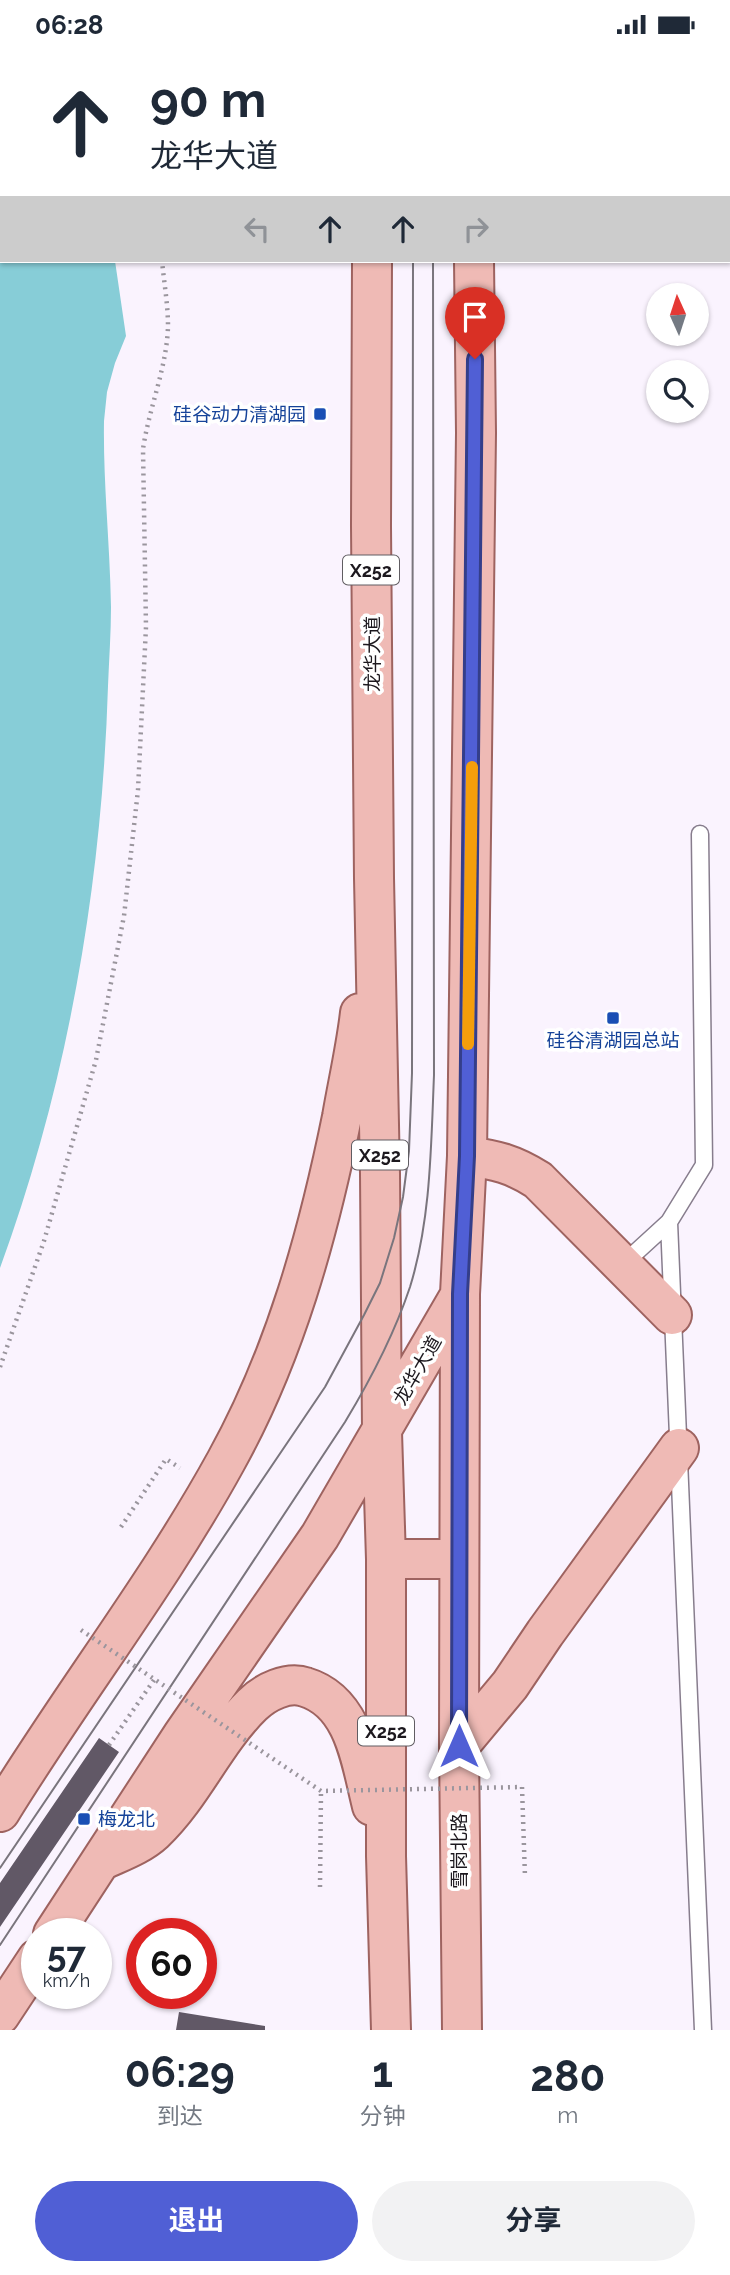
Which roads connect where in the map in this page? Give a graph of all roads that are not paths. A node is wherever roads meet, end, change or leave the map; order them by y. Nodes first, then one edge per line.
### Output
1 (372, 263) edge
2 (474, 263) edge
3 (700, 834) dead end
4 (374, 878) junction
5 (467, 1156) junction
6 (669, 1222) junction
7 (622, 1265) junction
8 (460, 1294) junction
9 (673, 1315) junction
10 (382, 1432) junction
11 (679, 1448) junction
12 (386, 1559) junction
13 (459, 1559) junction
14 (459, 1746) junction
15 (0, 1812) edge
16 (386, 1856) junction
17 (101, 1861) junction
18 (64, 1918) edge
19 (21, 1983) edge
20 (0, 2015) edge
21 (391, 2030) edge
22 (461, 2030) edge
23 (703, 2030) edge

1 - 4 main road, 龙华大道 / X252
2 - 5 main road, 龙华大道
3 - 6 lane
4 - 10 main road, 龙华大道 / X252
4 - 15 main road, 龙华大道
5 - 7 main road
5 - 8 main road, 龙华大道
6 - 7 lane
6 - 9 lane
7 - 9 main road
8 - 10 main road, 龙华大道
8 - 13 main road, 雪岗北路
9 - 11 lane
10 - 12 main road, X252
10 - 17 main road, 龙华大道
11 - 14 main road
11 - 23 lane
12 - 13 main road
12 - 16 main road, X252
13 - 14 main road, 雪岗北路
14 - 22 main road, 雪岗北路
16 - 17 main road
16 - 21 main road, X252
17 - 18 main road, 龙华大道
19 - 20 main road

